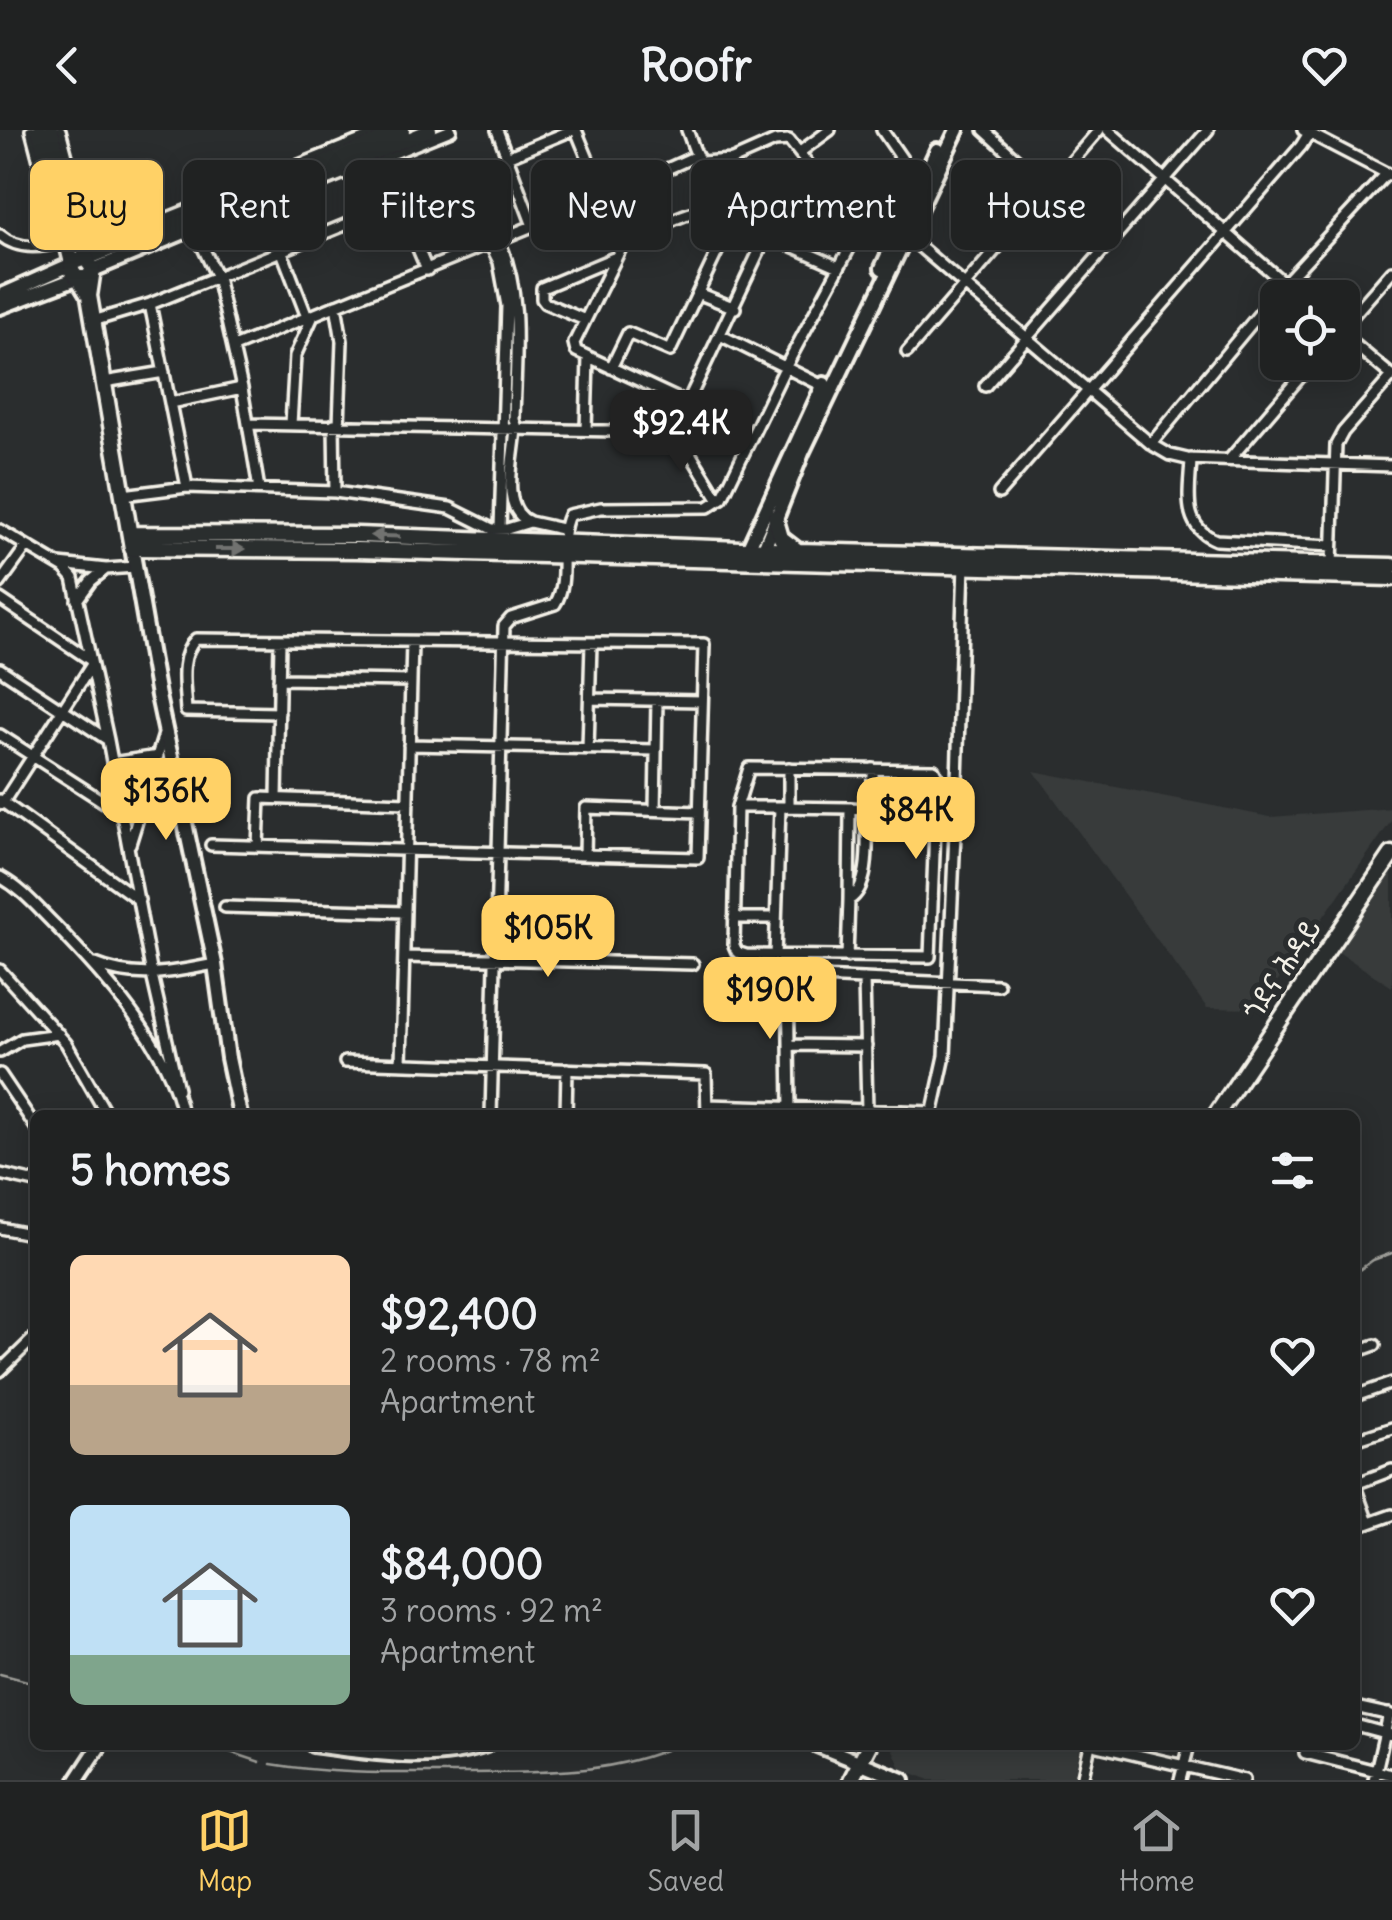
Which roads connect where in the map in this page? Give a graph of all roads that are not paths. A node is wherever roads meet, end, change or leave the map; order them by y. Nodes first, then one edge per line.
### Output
1 (31, 130) edge
2 (38, 130) edge
3 (51, 130) edge
4 (60, 130) edge
5 (386, 130) edge
6 (403, 130) edge
7 (430, 130) edge
8 (452, 130) edge
9 (497, 130) edge
10 (574, 130) edge
11 (687, 130) edge
12 (770, 130) edge
13 (830, 130) edge
14 (882, 130) edge
15 (947, 130) edge
16 (957, 130) edge
17 (984, 130) edge
18 (1099, 130) edge
19 (1108, 130) edge
20 (1208, 130) edge
21 (1308, 131) edge
22 (775, 141) junction
23 (800, 152) junction
24 (508, 157) junction
25 (699, 159) junction
26 (42, 160) edge
27 (47, 160) edge
28 (56, 160) edge
29 (68, 160) edge
30 (380, 160) edge
31 (587, 160) edge
32 (806, 160) edge
33 (901, 160) edge
34 (1016, 160) edge
35 (1074, 160) edge
36 (931, 167) edge
37 (671, 170) edge
38 (1390, 175) edge
39 (1163, 178) junction
40 (931, 179) edge
41 (531, 220) edge
42 (671, 223) edge
43 (345, 225) edge
44 (1227, 232) junction
45 (0, 236) edge
46 (183, 238) edge
47 (30, 244) edge
48 (77, 250) edge
49 (204, 250) edge
50 (418, 250) edge
51 (475, 250) edge
52 (496, 250) edge
53 (499, 250) edge
54 (619, 250) edge
55 (762, 250) edge
56 (801, 250) edge
57 (848, 250) edge
58 (894, 250) edge
59 (919, 250) edge
60 (995, 250) edge
61 (282, 252) junction
62 (614, 258) junction
63 (87, 267) junction
64 (839, 267) junction
65 (426, 270) junction
66 (1392, 270) edge
67 (218, 277) junction
68 (1283, 280) edge
69 (1289, 280) edge
70 (963, 286) junction
71 (700, 294) junction
72 (0, 296) edge
73 (150, 304) junction
74 (336, 305) junction
75 (0, 307) edge
76 (735, 308) junction
77 (1360, 309) edge
78 (1260, 314) edge
79 (310, 316) junction
80 (94, 320) junction
81 (585, 320) junction
82 (722, 336) junction
83 (1026, 340) junction
84 (234, 347) junction
85 (1360, 347) edge
86 (907, 352) dead end
87 (588, 357) junction
88 (611, 368) junction
89 (785, 368) junction
90 (164, 372) junction
91 (1298, 380) edge
92 (104, 382) junction
93 (985, 386) dead end
94 (242, 388) junction
95 (828, 388) junction
96 (1089, 391) junction
97 (170, 403) junction
98 (690, 404) junction
99 (249, 424) junction
100 (291, 424) junction
101 (337, 424) junction
102 (501, 427) junction
103 (516, 428) junction
104 (675, 429) junction
105 (586, 430) junction
106 (1151, 444) junction
107 (1192, 459) junction
108 (1229, 460) junction
109 (1334, 464) junction
110 (1392, 466) edge
111 (186, 487) junction
112 (259, 489) junction
113 (335, 492) junction
114 (999, 493) dead end
115 (123, 495) junction
116 (719, 500) junction
117 (775, 517) junction
118 (530, 522) junction
119 (500, 529) junction
120 (0, 530) edge
121 (131, 541) junction
122 (562, 543) junction
123 (1332, 546) junction
124 (26, 547) junction
125 (798, 552) junction
126 (757, 554) junction
127 (964, 562) junction
128 (56, 563) junction
129 (1332, 564) junction
130 (1392, 566) edge
131 (136, 567) junction
132 (106, 568) junction
133 (1392, 578) edge
134 (0, 583) edge
135 (0, 599) edge
136 (77, 600) junction
137 (280, 641) junction
138 (412, 642) junction
139 (504, 642) junction
140 (591, 643) junction
141 (90, 663) junction
142 (0, 668) edge
143 (280, 679) junction
144 (411, 682) junction
145 (590, 699) junction
146 (657, 700) junction
147 (702, 701) junction
148 (63, 712) junction
149 (278, 713) junction
150 (165, 732) junction
151 (0, 735) edge
152 (108, 740) junction
153 (408, 746) junction
154 (500, 747) junction
155 (588, 749) junction
156 (656, 750) junction
157 (158, 756) junction
158 (33, 758) junction
159 (112, 762) junction
160 (789, 768) junction
161 (873, 769) junction
162 (276, 798) junction
163 (1, 803) edge
164 (408, 803) junction
165 (737, 807) junction
166 (784, 807) junction
167 (850, 808) junction
168 (870, 809) junction
169 (655, 810) junction
170 (936, 811) junction
171 (956, 811) junction
172 (699, 812) junction
173 (122, 813) junction
174 (211, 844) dead end
175 (258, 846) junction
176 (128, 848) junction
177 (407, 850) junction
178 (497, 853) junction
179 (1392, 854) edge
180 (585, 855) junction
181 (0, 877) edge
182 (139, 900) junction
183 (849, 900) junction
184 (225, 907) dead end
185 (405, 912) junction
186 (734, 918) junction
187 (776, 918) junction
188 (775, 956) junction
189 (404, 957) junction
190 (846, 957) junction
191 (494, 959) junction
192 (93, 963) junction
193 (215, 964) junction
194 (693, 964) dead end
195 (0, 970) edge
196 (726, 973) dead end
197 (152, 975) junction
198 (788, 976) junction
199 (864, 979) junction
200 (950, 984) junction
201 (998, 985) dead end
202 (59, 1034) junction
203 (790, 1045) junction
204 (866, 1046) junction
205 (0, 1052) edge
206 (346, 1062) dead end
207 (400, 1064) junction
208 (492, 1067) junction
209 (567, 1069) junction
210 (0, 1074) edge
211 (178, 1089) junction
212 (790, 1108) junction
213 (104, 1110) edge
214 (181, 1110) edge
215 (239, 1110) edge
216 (490, 1110) edge
217 (566, 1110) edge
218 (707, 1110) edge
219 (867, 1110) joint
220 (934, 1110) edge
221 (1219, 1110) edge
222 (30, 1119) edge
223 (0, 1174) edge
224 (30, 1181) edge
225 (0, 1228) edge
226 (30, 1234) edge
227 (30, 1342) edge
228 (1375, 1345) dead end
229 (1360, 1350) edge
230 (0, 1371) edge
231 (1392, 1383) edge
232 (1360, 1394) edge
233 (1392, 1428) edge
234 (1360, 1438) edge
235 (1392, 1470) edge
236 (1360, 1483) edge
237 (1360, 1500) edge
238 (1392, 1515) edge
239 (1368, 1523) junction
240 (1360, 1526) edge
241 (1360, 1707) edge
242 (1390, 1715) edge
243 (1360, 1727) edge
244 (1388, 1734) edge
245 (97, 1750) edge
246 (409, 1750) edge
247 (466, 1750) edge
248 (830, 1750) edge
249 (866, 1750) edge
250 (1091, 1750) edge
251 (1114, 1750) edge
252 (1187, 1750) edge
253 (1305, 1753) dead end
254 (860, 1762) junction
255 (1184, 1766) junction
256 (1375, 1776) edge
257 (1392, 1776) edge
258 (76, 1780) edge
259 (851, 1780) edge
260 (903, 1780) edge
261 (1083, 1780) edge
262 (1180, 1780) edge
263 (1244, 1780) edge

1 - 26 street
2 - 27 main road
3 - 28 main road
4 - 29 street
5 - 63 street
6 - 63 street
7 - 63 street
8 - 30 street
9 - 24 street
10 - 24 street
10 - 31 street
11 - 25 street
12 - 22 street
13 - 23 street
14 - 33 street
15 - 36 street
16 - 40 street
17 - 34 street
18 - 35 street
19 - 39 street
20 - 39 street
21 - 38 street
21 - 44 street
22 - 23 street
22 - 25 street
23 - 32 street
24 - 41 street
25 - 37 street
38 - 69 street
39 - 44 street
39 - 83 street
42 - 71 street
43 - 61 street
44 - 68 street
44 - 96 street
45 - 47 street
46 - 63 street
48 - 63 main road
49 - 67 street
50 - 65 street
51 - 65 street
52 - 102 street
53 - 103 street
54 - 62 street
55 - 76 street
56 - 64 street
57 - 64 street
58 - 95 street
59 - 70 street
60 - 70 street
61 - 67 street
61 - 79 street
62 - 81 street
62 - 81 street
63 - 72 street
63 - 75 street
63 - 80 main road
64 - 89 street
65 - 74 street
66 - 77 street
67 - 73 street
67 - 84 street
70 - 83 street
70 - 86 street
71 - 76 street
71 - 88 street
73 - 80 street
73 - 90 street
74 - 79 street
74 - 101 street
76 - 82 street
78 - 106 street
79 - 84 street
79 - 100 street
80 - 92 main road
81 - 87 street
82 - 89 street
82 - 98 street
83 - 93 street
83 - 96 street
84 - 94 street
85 - 109 street
87 - 88 street
87 - 105 street
88 - 98 street
89 - 95 street
89 - 116 street
90 - 92 street
90 - 97 street
91 - 108 street
92 - 115 main road
94 - 97 street
94 - 99 street
95 - 117 street
95 - 126 street
96 - 106 street
96 - 114 street
97 - 111 street
98 - 104 street
99 - 100 street
99 - 112 street
100 - 101 street
101 - 102 street
101 - 113 street
102 - 103 street
102 - 119 street
103 - 105 street
103 - 118 street
104 - 105 street
104 - 116 street
106 - 107 street
107 - 108 street
107 - 123 street
108 - 109 street
109 - 110 street
109 - 123 street
111 - 112 street
111 - 115 street
112 - 113 street
113 - 119 street
115 - 121 main road
116 - 122 street
117 - 125 main road
117 - 126 street
118 - 119 street
118 - 122 street
120 - 124 street
121 - 122 main road
121 - 131 street
122 - 126 main road
122 - 139 street
123 - 129 street
124 - 128 street
124 - 134 street
125 - 126 main road
125 - 127 main road
126 - 127 main road
127 - 129 main road
127 - 133 main road
127 - 171 street
128 - 132 street
128 - 136 street
129 - 130 main road
131 - 132 street
131 - 150 street
132 - 136 street
135 - 141 street
136 - 141 street
137 - 138 street
137 - 143 street
137 - 149 street
138 - 139 street
138 - 144 street
139 - 140 street
139 - 154 street
140 - 145 street
140 - 147 street
141 - 148 street
141 - 152 street
142 - 148 street
143 - 144 street
143 - 149 street
144 - 153 street
145 - 146 street
145 - 155 street
146 - 147 street
146 - 156 street
147 - 172 street
148 - 152 street
148 - 158 street
149 - 162 street
150 - 157 street
150 - 193 street
151 - 158 street
152 - 159 street
153 - 154 street
153 - 164 street
154 - 155 street
154 - 178 street
155 - 156 street
156 - 169 street
157 - 159 street
157 - 176 street
158 - 163 street
158 - 173 street
159 - 173 street
160 - 161 street
160 - 165 street
160 - 166 street
161 - 168 street
161 - 170 street
162 - 164 street
162 - 175 street
163 - 182 street
164 - 177 street
165 - 166 street
165 - 186 street
166 - 167 street
166 - 187 street
167 - 168 street
167 - 183 street
168 - 170 street
168 - 183 street
169 - 172 street
169 - 180 street
170 - 171 street
170 - 190 street
171 - 200 street
172 - 180 street
173 - 176 street
174 - 175 street
175 - 177 street
176 - 182 street
177 - 178 street
177 - 185 street
178 - 180 street
178 - 191 street
179 - 221 main road, ጎደና ሕዳይ
181 - 192 street
182 - 197 street
183 - 190 street
184 - 185 street
185 - 189 street
186 - 187 street
186 - 188 street
187 - 188 street
188 - 190 street
189 - 191 street
189 - 207 street
191 - 194 street
191 - 208 street
192 - 197 street
192 - 211 street
193 - 197 street
193 - 215 street
195 - 202 street
196 - 198 street
197 - 211 street
198 - 199 street
198 - 203 street
199 - 200 street
199 - 204 street
200 - 201 street
200 - 220 street
202 - 205 street
202 - 213 street
203 - 204 street
203 - 212 street
204 - 219 street
206 - 207 street
207 - 208 street
208 - 209 street
208 - 216 street
209 - 217 street
209 - 218 street
210 - 222 street
211 - 214 street
212 - 218 street
212 - 219 street
223 - 224 street
225 - 226 street
227 - 230 street
228 - 229 street
231 - 232 street
233 - 234 street
235 - 236 street
237 - 239 street
238 - 239 street
239 - 240 street
241 - 242 street
242 - 244 street
243 - 244 street
244 - 256 street
245 - 258 street
246 - 247 street
248 - 254 street
249 - 254 main road
250 - 261 street
251 - 255 street
252 - 255 street
253 - 256 street
254 - 259 main road
254 - 260 street
255 - 262 street
255 - 263 street
256 - 257 street

